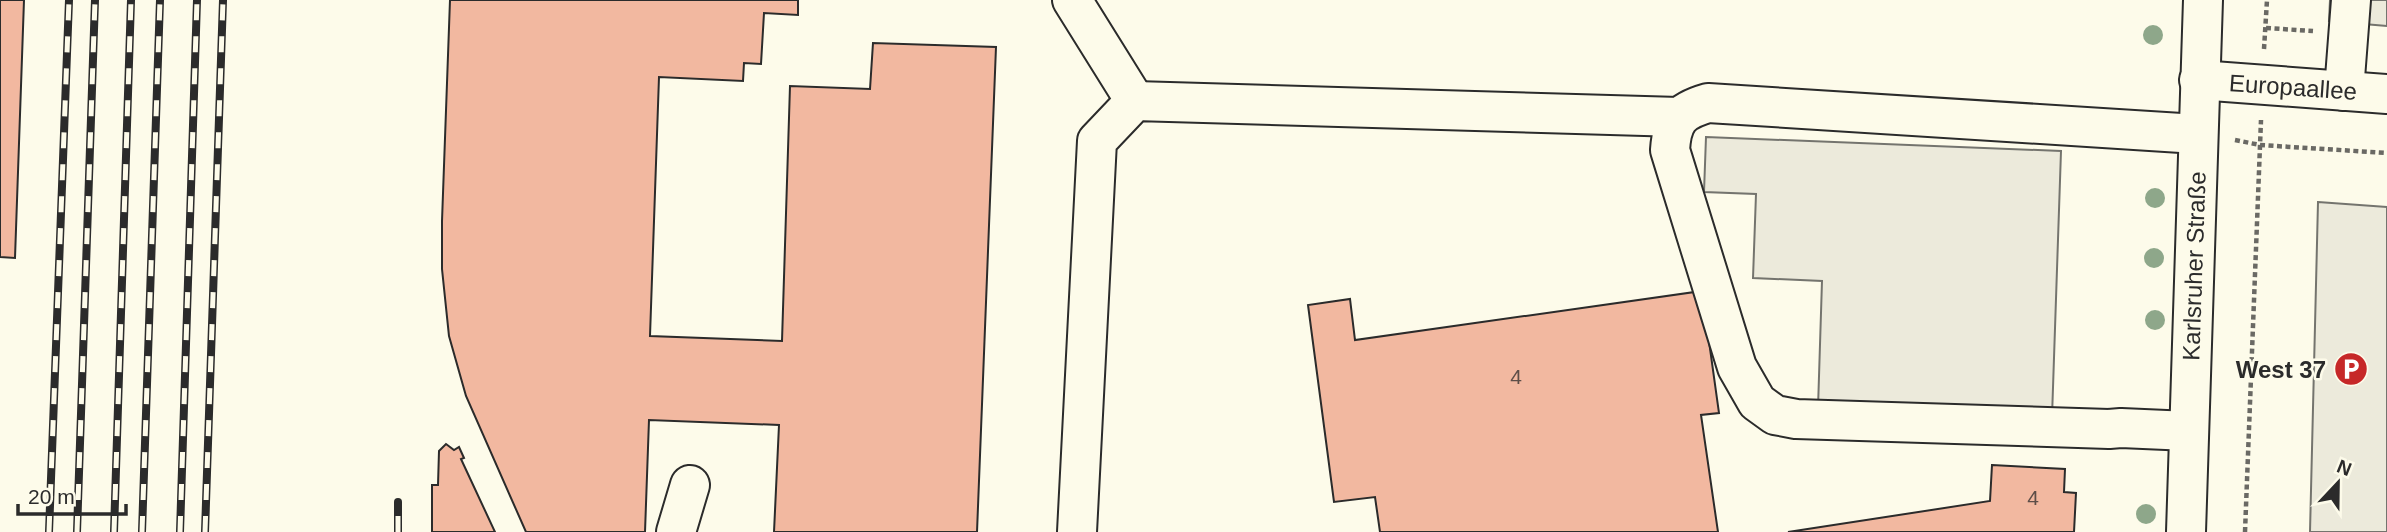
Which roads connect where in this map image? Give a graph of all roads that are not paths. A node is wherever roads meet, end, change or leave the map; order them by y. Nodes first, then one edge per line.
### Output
1 (1072, 0) edge
2 (2203, 0) edge
3 (2351, 0) edge
4 (2199, 80) junction
5 (2344, 91) junction
6 (2387, 94) edge
7 (1135, 101) junction
8 (1679, 117) junction
9 (2197, 134) junction
10 (2189, 432) junction
11 (690, 485) dead end
12 (676, 532) edge
13 (1077, 532) edge
14 (2186, 532) edge

1 - 7 main road
2 - 4 main road, Karlsruher Straße
3 - 5 main road
4 - 5 main road, Europaallee
4 - 9 main road, Karlsruher Straße
5 - 6 main road, Europaallee
7 - 8 main road
7 - 13 main road
8 - 9 main road
8 - 10 main road
9 - 10 main road, Karlsruher Straße
10 - 14 main road, Karlsruher Straße
11 - 12 main road

